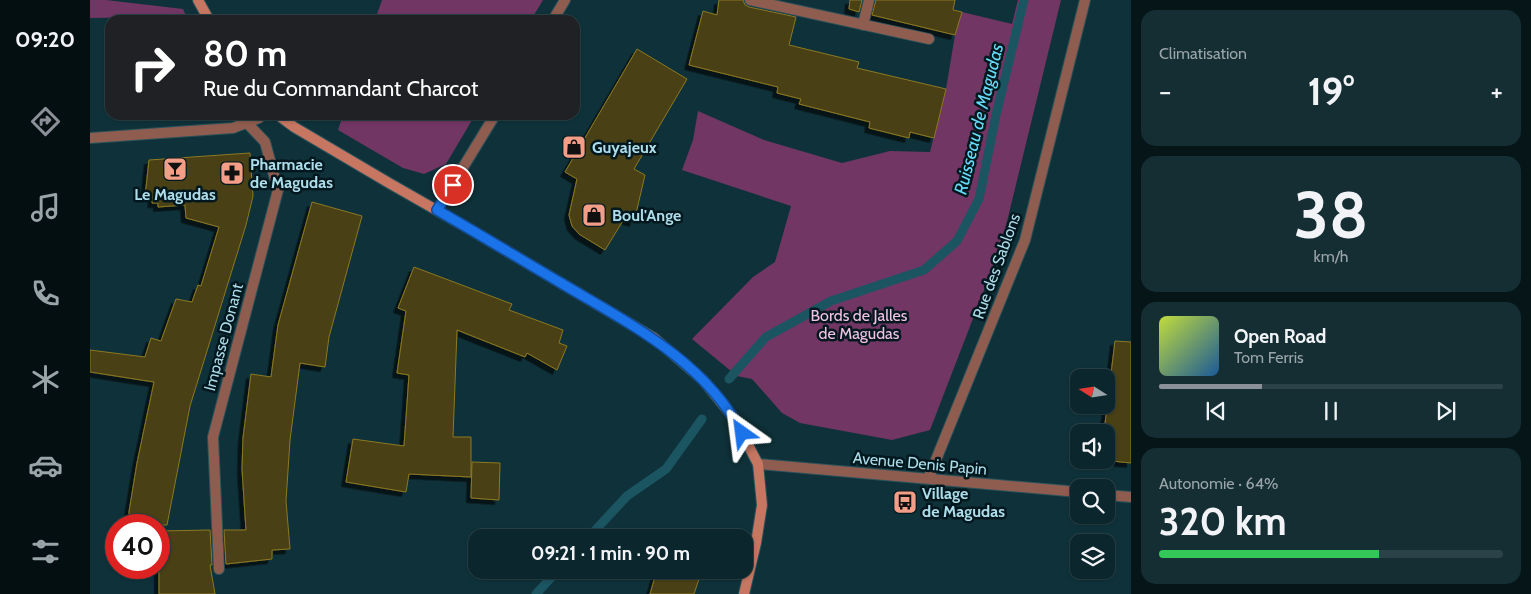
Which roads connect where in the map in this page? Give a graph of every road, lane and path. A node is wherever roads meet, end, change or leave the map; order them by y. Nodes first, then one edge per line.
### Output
1 (198, 0) edge
2 (565, 0) edge
3 (750, 0) edge
4 (869, 0) edge
5 (1085, 0) edge
6 (206, 15) edge
7 (556, 15) edge
8 (863, 25) junction
9 (929, 39) dead end
10 (254, 120) edge
11 (285, 120) edge
12 (492, 120) edge
13 (247, 123) junction
14 (90, 138) edge
15 (437, 210) junction
16 (758, 464) junction
17 (929, 477) junction
18 (1070, 491) edge
19 (1115, 496) edge
20 (1131, 498) edge
21 (219, 569) dead end
22 (744, 594) edge

1 - 6 street
2 - 7 street
3 - 8 street
4 - 8 street
5 - 17 street, Rue des Sablons
8 - 9 street
10 - 13 street
11 - 15 street
12 - 15 street
13 - 14 street
13 - 21 street, Impasse Donant
15 - 16 street
16 - 17 street, Avenue Denis Papin
16 - 22 street
17 - 18 street, Avenue Denis Papin
19 - 20 street

